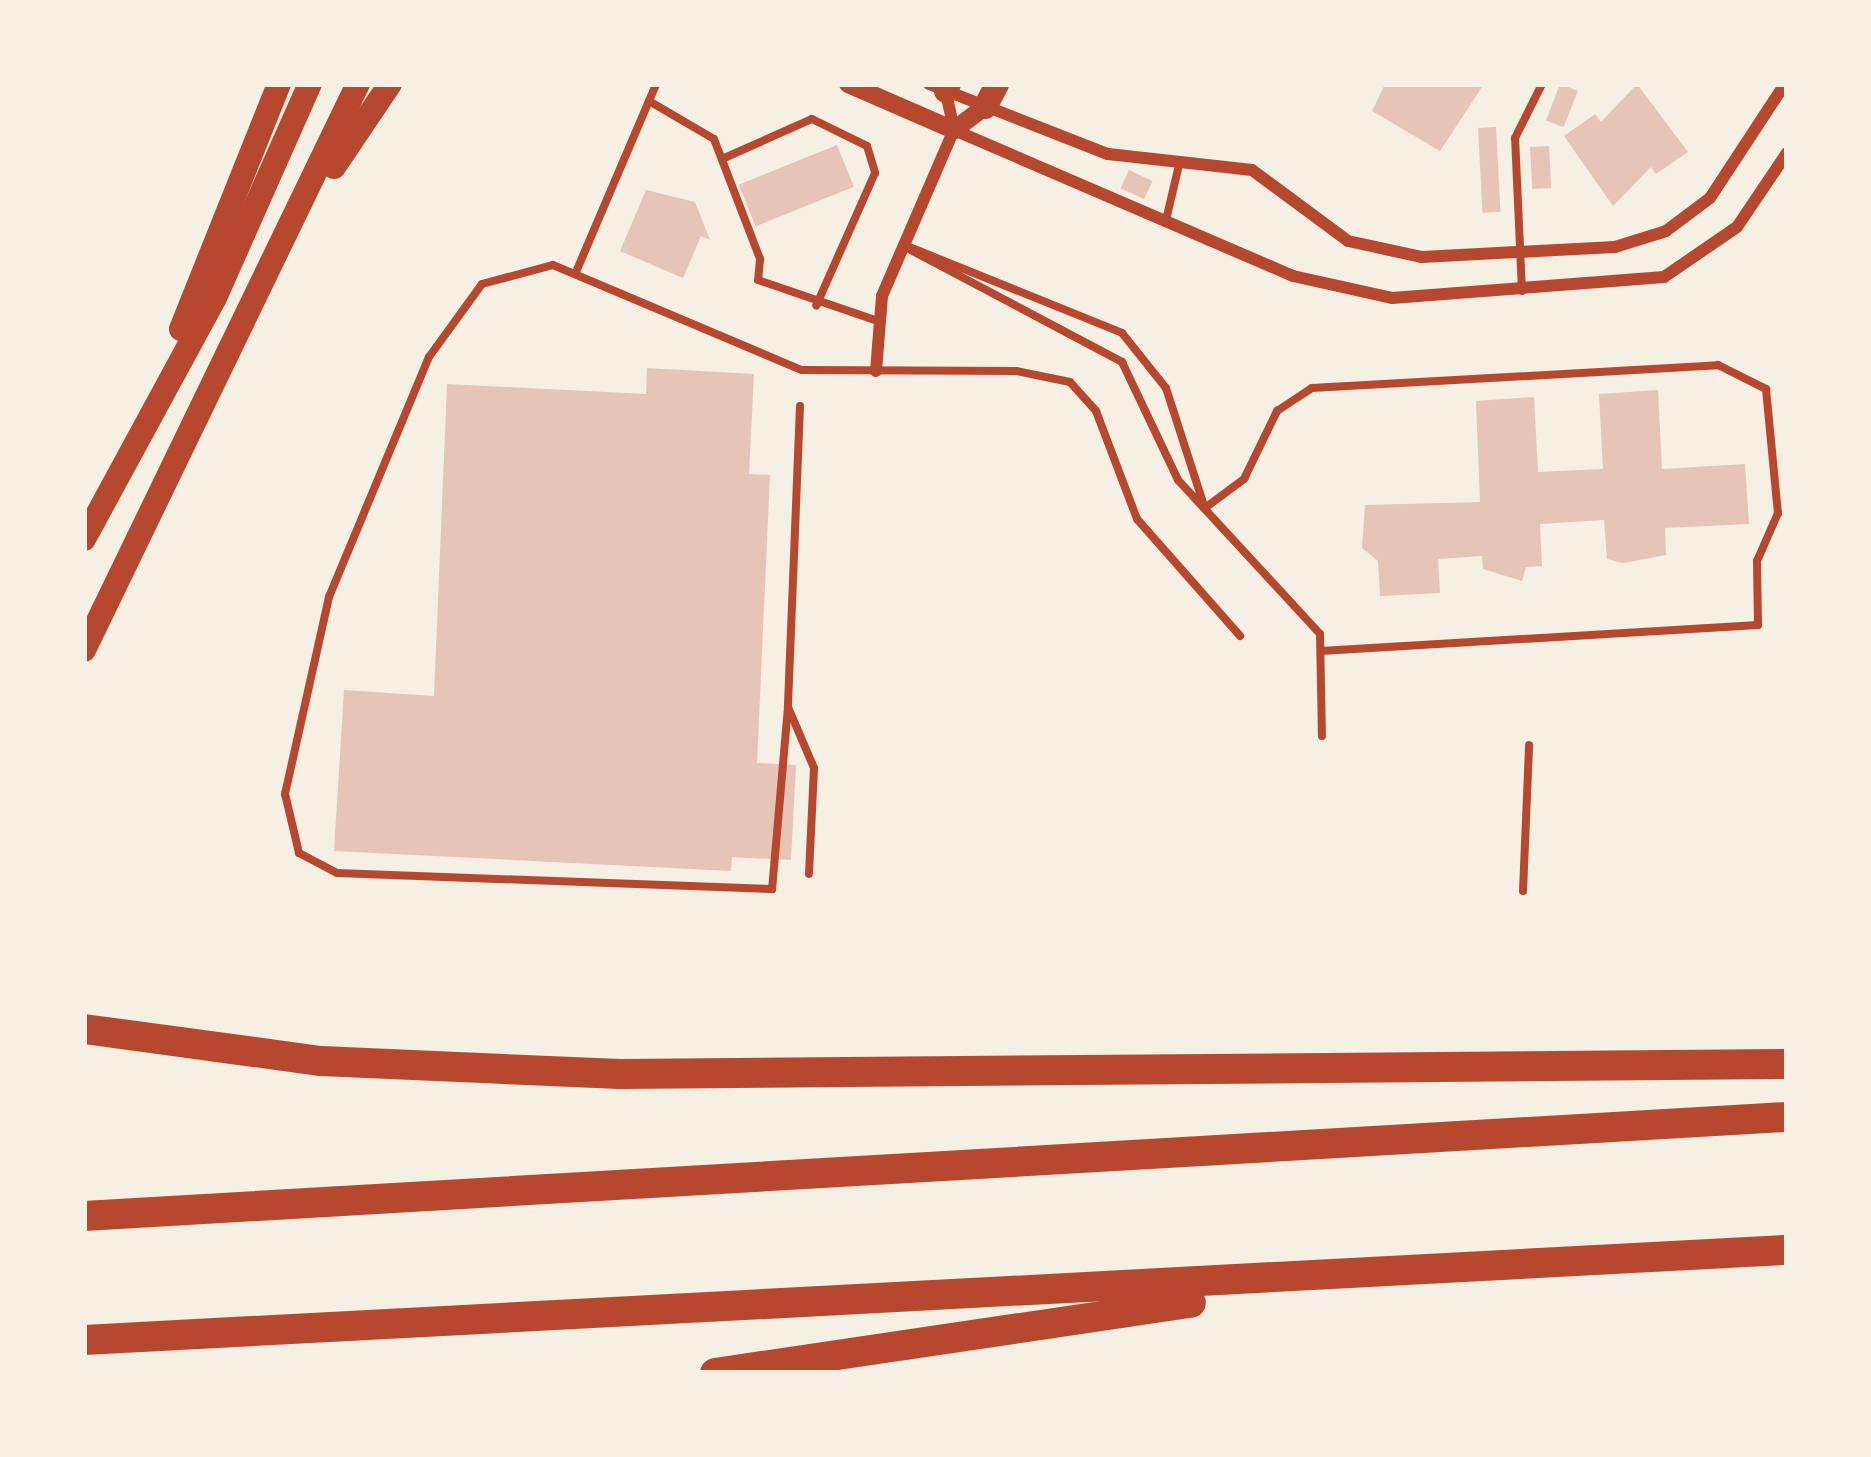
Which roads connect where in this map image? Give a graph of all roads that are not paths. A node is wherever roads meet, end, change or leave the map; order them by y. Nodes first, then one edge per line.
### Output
1 (279, 84) edge
2 (310, 84) edge
3 (358, 84) edge
4 (390, 84) edge
5 (656, 84) edge
6 (848, 84) edge
7 (1542, 84) edge
8 (1785, 84) edge
9 (942, 86) edge
10 (991, 95) edge
11 (649, 101) junction
12 (954, 130) junction
13 (1787, 153) edge
14 (722, 159) junction
15 (1180, 161) junction
16 (1165, 221) junction
17 (290, 234) junction
18 (903, 246) junction
19 (1520, 253) junction
20 (576, 272) junction
21 (1522, 292) junction
22 (816, 306) junction
23 (878, 321) junction
24 (876, 371) junction
25 (154, 398) junction
26 (800, 406) dead end
27 (1205, 508) junction
28 (84, 539) edge
29 (1240, 636) dead end
30 (84, 650) edge
31 (1325, 651) junction
32 (788, 706) junction
33 (1322, 736) dead end
34 (1529, 745) dead end
35 (808, 874) dead end
36 (1523, 891) dead end
37 (84, 1018) edge
38 (84, 1029) edge
39 (161, 1041) junction
40 (1787, 1064) edge
41 (1787, 1117) edge
42 (84, 1216) edge
43 (1787, 1250) edge
44 (1291, 1282) junction
45 (84, 1340) edge
46 (715, 1373) edge

1 - 25 main road
2 - 25 main road
3 - 17 main road
4 - 17 main road
5 - 11 lane
6 - 12 street
7 - 19 lane
8 - 19 street
9 - 10 street
9 - 12 street
10 - 12 street
10 - 15 street
11 - 14 lane
11 - 20 lane
12 - 16 street
12 - 18 street
13 - 21 street
14 - 22 lane
14 - 22 lane
15 - 16 lane
15 - 19 street
16 - 21 street
17 - 30 main road
18 - 23 street
18 - 27 lane
18 - 27 lane
19 - 21 lane
20 - 24 lane
20 - 32 lane
22 - 23 lane
23 - 24 street
24 - 29 lane
25 - 28 main road
26 - 32 lane
27 - 31 lane
27 - 31 lane
31 - 33 lane
32 - 35 lane
34 - 36 lane
37 - 39 highway
38 - 39 highway
39 - 40 highway
41 - 42 highway
43 - 44 highway
44 - 45 highway
44 - 46 highway

